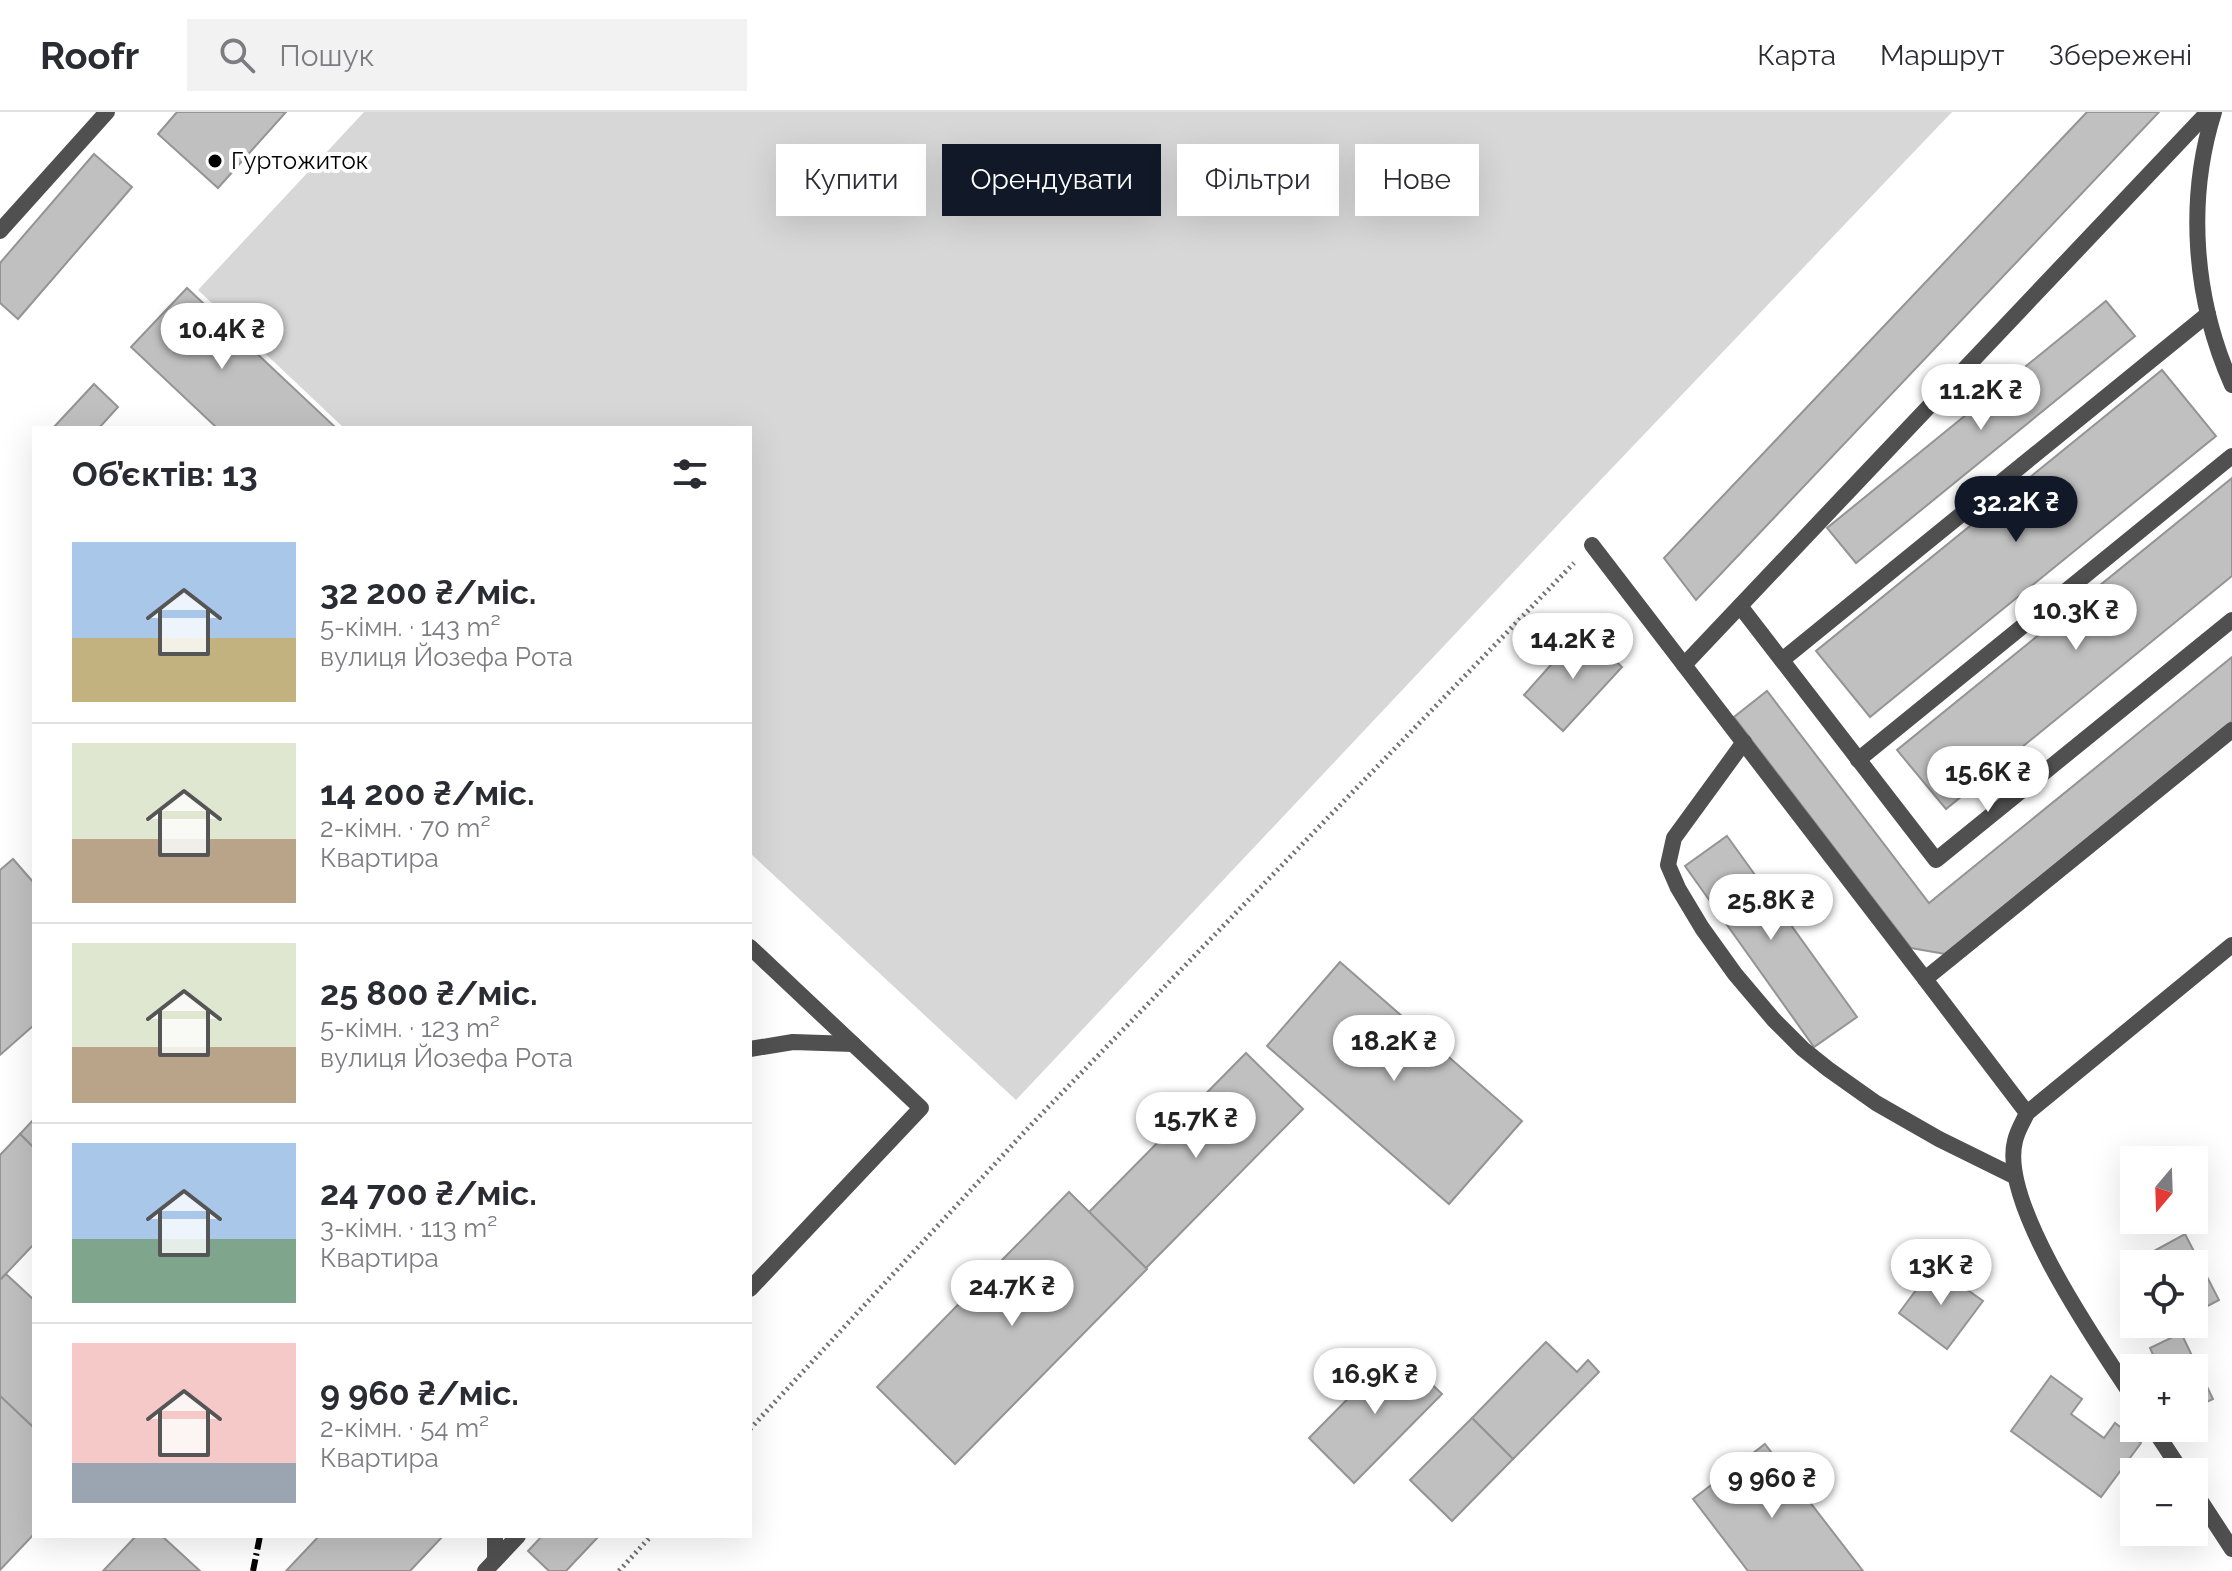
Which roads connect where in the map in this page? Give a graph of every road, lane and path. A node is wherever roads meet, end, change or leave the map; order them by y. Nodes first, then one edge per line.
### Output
1 (107, 112) edge
2 (2211, 112) edge
3 (0, 231) edge
4 (2208, 314) junction
5 (2232, 385) edge
6 (2232, 456) edge
7 (1592, 545) joint
8 (1740, 606) junction
9 (2232, 620) edge
10 (1782, 660) junction
11 (1684, 665) junction
12 (2232, 730) edge
13 (1744, 742) junction
14 (1858, 760) junction
15 (2232, 945) edge
16 (752, 949) edge
17 (1925, 979) junction
18 (853, 1044) junction
19 (752, 1049) edge
20 (2027, 1113) junction
21 (2014, 1176) junction
22 (752, 1287) edge
23 (2120, 1378) edge
24 (752, 1427) edge
25 (2208, 1512) edge
26 (495, 1538) edge
27 (516, 1538) edge
28 (649, 1538) edge
29 (2232, 1549) edge
30 (490, 1566) edge
31 (619, 1571) edge

1 - 3 street
2 - 4 street
2 - 8 street
4 - 5 street
4 - 10 street
6 - 14 street
7 - 11 street
7 - 24 path
8 - 10 street
8 - 11 street
9 - 14 street
10 - 14 street
11 - 13 street
12 - 17 street
13 - 17 street
13 - 21 street
15 - 20 street
16 - 18 street
17 - 20 street
18 - 19 street
18 - 22 street
20 - 21 street
21 - 23 street
25 - 29 street
26 - 30 street
27 - 30 street
28 - 31 path

